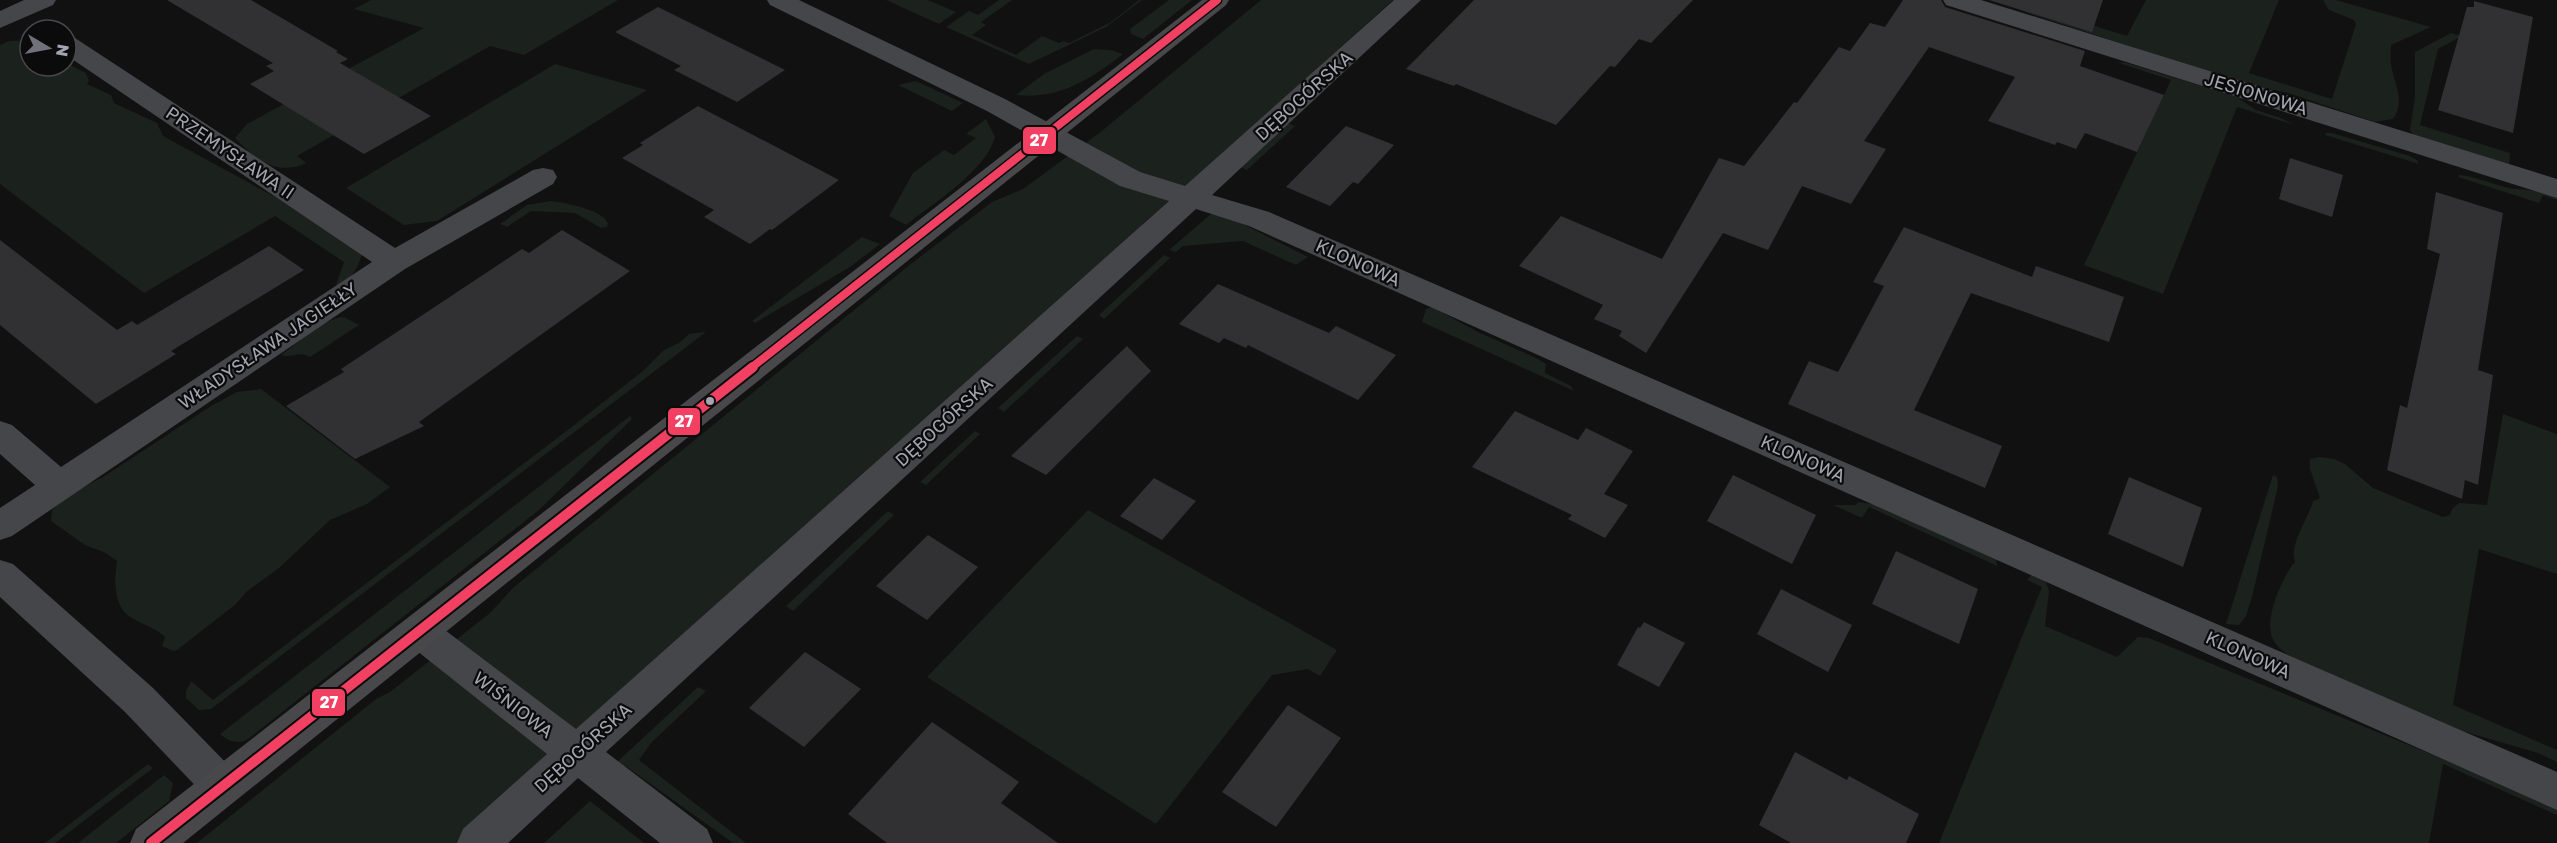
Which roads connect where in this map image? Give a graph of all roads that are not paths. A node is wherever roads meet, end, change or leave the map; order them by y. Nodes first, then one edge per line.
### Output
1 (44, 0) edge
2 (779, 0) edge
3 (1217, 0) edge
4 (1408, 0) edge
5 (1955, 0) edge
6 (820, 7) edge
7 (9, 16) edge
8 (78, 51) edge
9 (1047, 134) junction
10 (543, 177) dead end
11 (2557, 189) edge
12 (1192, 198) junction
13 (394, 262) junction
14 (0, 434) edge
15 (58, 485) junction
16 (0, 526) edge
17 (0, 575) edge
18 (420, 632) junction
19 (576, 754) junction
20 (222, 786) junction
21 (2557, 791) edge
22 (151, 843) edge
23 (478, 843) edge
24 (692, 843) edge

1 - 7 street
2 - 6 street, KLONOWA
3 - 9 main road
4 - 12 street, DĘBOGÓRSKA
5 - 11 street, JESIONOWA
6 - 9 street, KLONOWA
8 - 13 street, PRZEMYSŁAWA II
9 - 12 street, KLONOWA
9 - 18 main road
10 - 13 street, WŁADYSŁAWA JAGIEŁŁY
12 - 19 street, DĘBOGÓRSKA
12 - 21 street, KLONOWA
13 - 15 street, WŁADYSŁAWA JAGIEŁŁY
14 - 15 street
15 - 16 street, WŁADYSŁAWA JAGIEŁŁY
17 - 20 street
18 - 19 street, WIŚNIOWA
18 - 20 main road
19 - 23 street, DĘBOGÓRSKA
19 - 24 street, WIŚNIOWA
20 - 22 main road

